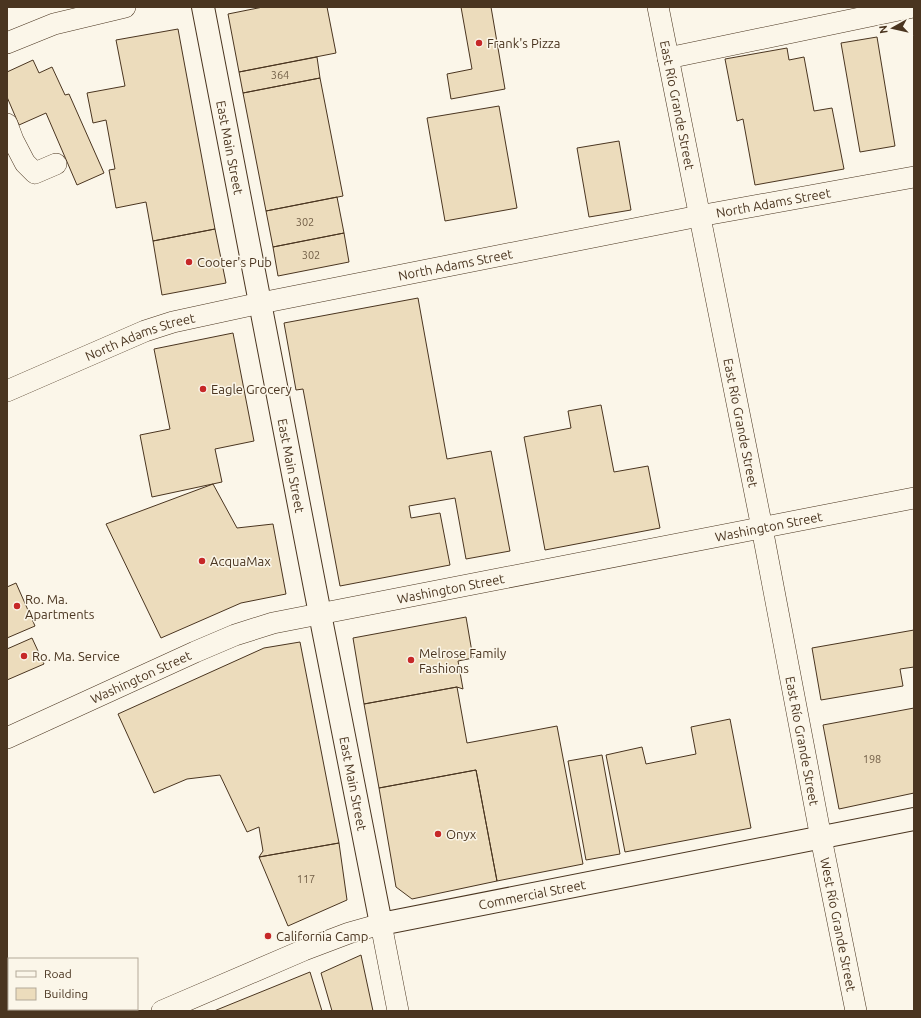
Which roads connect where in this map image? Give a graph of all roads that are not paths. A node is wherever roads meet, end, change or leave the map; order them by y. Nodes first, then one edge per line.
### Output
1 (125, 7) edge
2 (203, 7) edge
3 (658, 7) edge
4 (914, 7) edge
5 (7, 43) edge
6 (668, 58) junction
7 (7, 124) edge
8 (56, 164) dead end
9 (914, 177) edge
10 (699, 216) junction
11 (261, 303) junction
12 (7, 390) edge
13 (914, 498) edge
14 (762, 528) junction
15 (320, 614) junction
16 (7, 738) edge
17 (914, 819) edge
18 (821, 838) junction
19 (381, 924) junction
20 (162, 1011) edge
21 (398, 1011) edge
22 (856, 1011) edge

1 - 5 street
2 - 11 main road, East Main Street
3 - 6 street, East Río Grande Street
4 - 6 street
6 - 10 street, East Río Grande Street
7 - 8 street
9 - 10 street, North Adams Street
10 - 11 street, North Adams Street
10 - 14 street, East Río Grande Street
11 - 12 street, North Adams Street
11 - 15 main road, East Main Street
13 - 14 street, Washington Street
14 - 15 street, Washington Street
14 - 18 street, East Río Grande Street
15 - 16 street, Washington Street
15 - 19 main road, East Main Street
17 - 18 main road, Commercial Street
18 - 19 main road, Commercial Street
18 - 22 street, West Río Grande Street
19 - 20 street, Commercial Street
19 - 21 street

